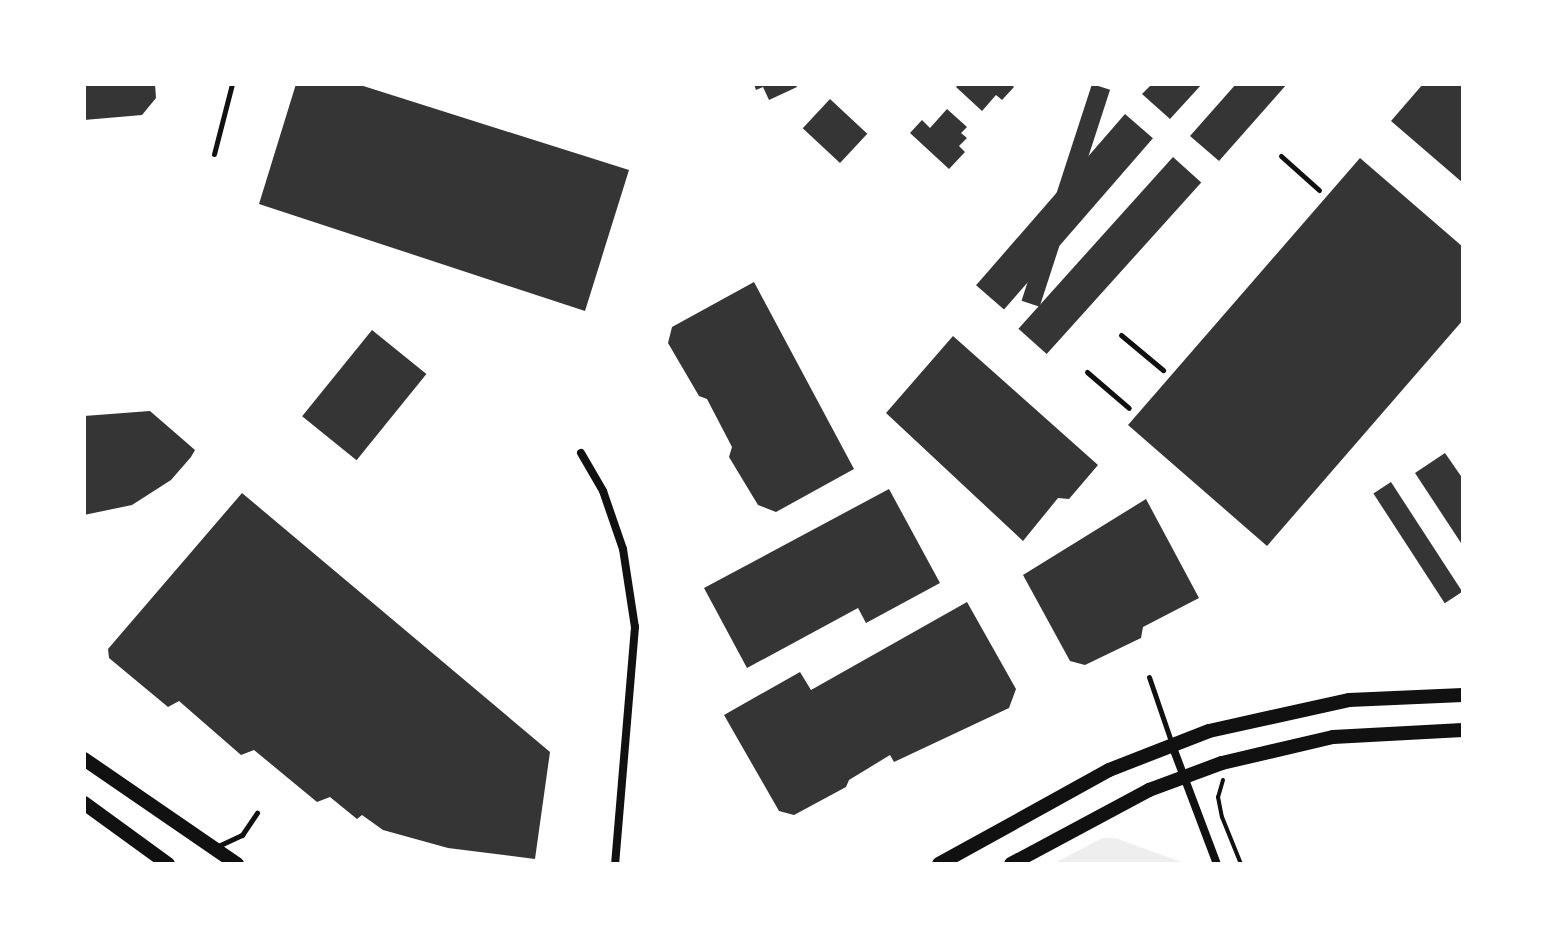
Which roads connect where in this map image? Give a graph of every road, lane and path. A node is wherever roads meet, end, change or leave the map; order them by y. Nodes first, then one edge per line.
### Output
1 (232, 84) edge
2 (214, 154) dead end
3 (1281, 156) dead end
4 (1319, 190) dead end
5 (1121, 335) dead end
6 (1163, 370) dead end
7 (1087, 372) dead end
8 (1129, 408) dead end
9 (581, 453) dead end
10 (1149, 677) dead end
11 (1463, 695) edge
12 (1463, 730) edge
13 (1172, 744) junction
14 (84, 759) edge
15 (1184, 775) junction
16 (1223, 780) dead end
17 (84, 803) edge
18 (257, 813) dead end
19 (210, 848) junction
20 (168, 864) edge
21 (237, 864) edge
22 (615, 864) edge
23 (939, 864) edge
24 (1011, 864) edge
25 (1217, 864) edge
26 (1241, 864) edge

1 - 2 lane
3 - 4 lane
5 - 6 lane
7 - 8 lane
9 - 22 street
10 - 13 lane
11 - 13 main road
12 - 15 main road
13 - 15 street
13 - 23 main road
14 - 19 main road
15 - 24 main road
15 - 25 street
16 - 26 path
17 - 20 main road
18 - 19 lane
19 - 21 main road

